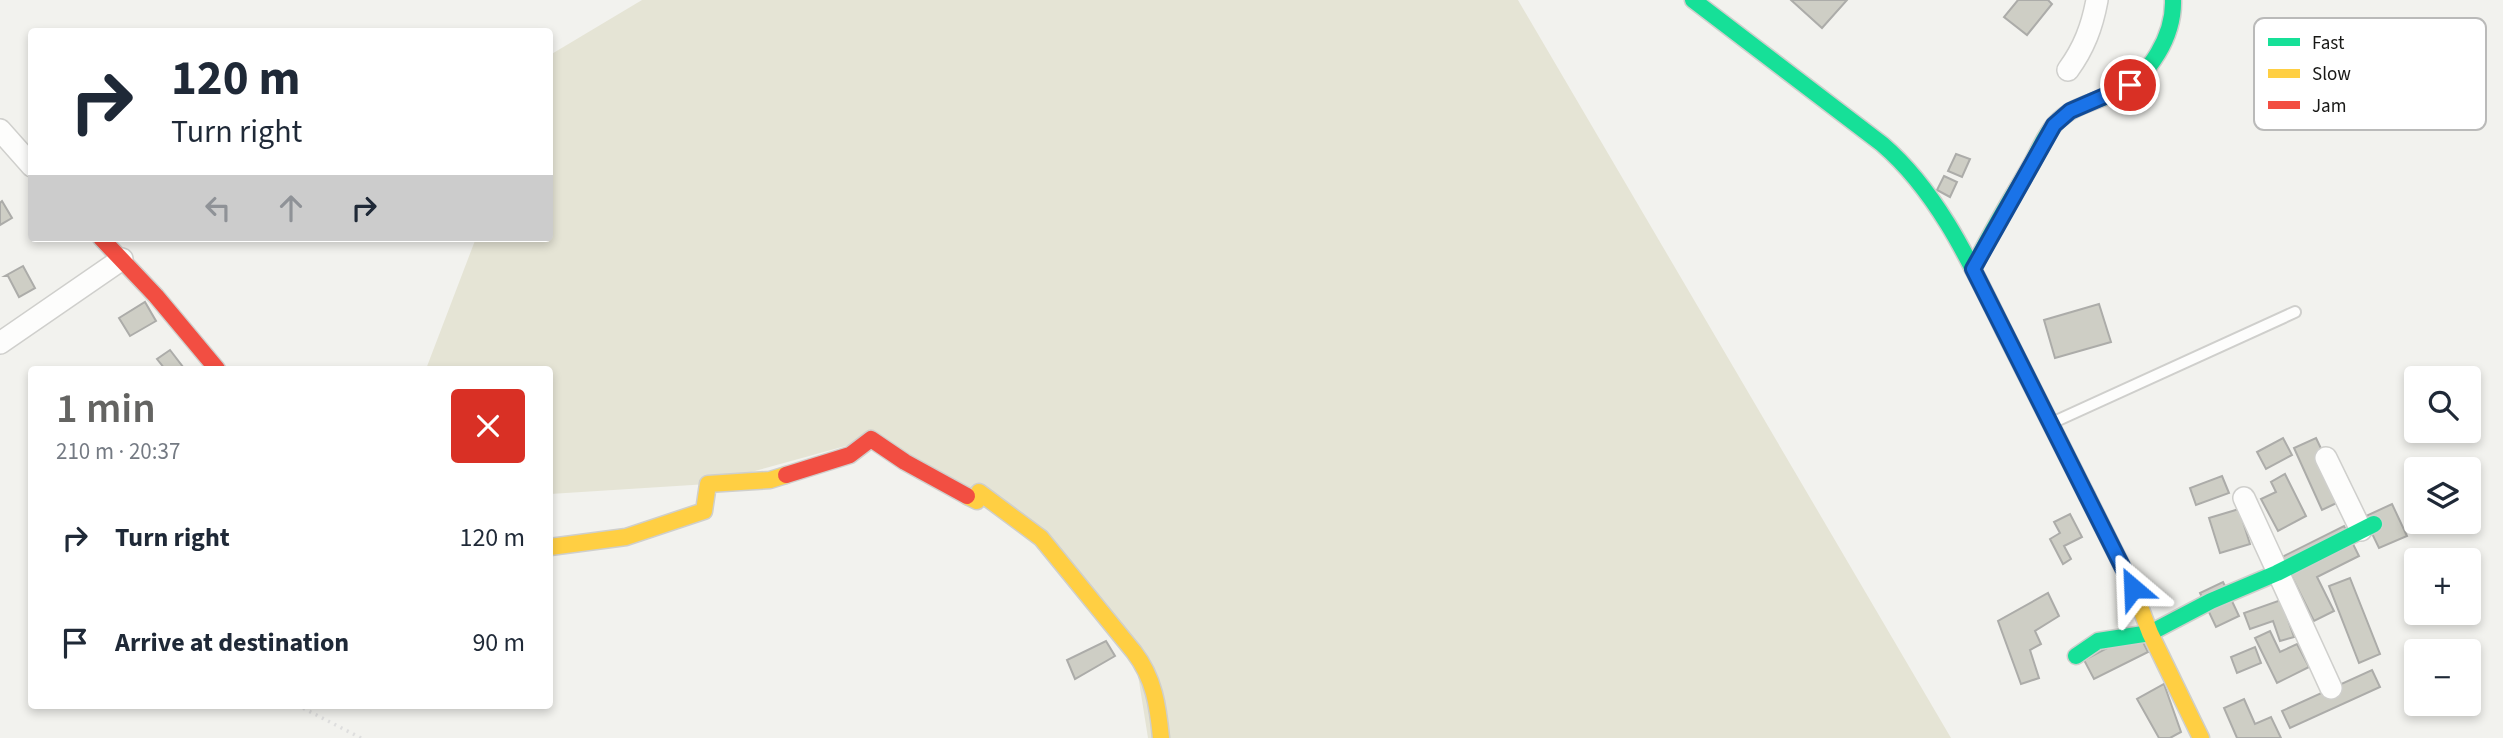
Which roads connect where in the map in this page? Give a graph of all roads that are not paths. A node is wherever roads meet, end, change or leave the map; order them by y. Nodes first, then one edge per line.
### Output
1 (1693, 0) edge
2 (2097, 0) edge
3 (2172, 0) edge
4 (2068, 70) dead end
5 (0, 130) edge
6 (28, 162) edge
7 (105, 242) edge
8 (122, 259) junction
9 (1973, 269) junction
10 (2295, 312) dead end
11 (0, 343) edge
12 (214, 366) edge
13 (2052, 423) junction
14 (2326, 458) dead end
15 (2244, 498) dead end
16 (2368, 527) joint
17 (553, 547) edge
18 (2277, 573) junction
19 (2151, 633) junction
20 (2076, 656) dead end
21 (2331, 688) dead end
22 (1161, 738) edge
23 (2201, 738) edge

1 - 9 street
2 - 4 street
3 - 9 street
5 - 6 street
7 - 8 street
8 - 11 street
8 - 12 street
9 - 13 street
10 - 13 lane
13 - 19 street
14 - 16 street
15 - 18 street
16 - 18 street
17 - 22 street
18 - 19 street
18 - 21 street
19 - 20 street
19 - 23 street

